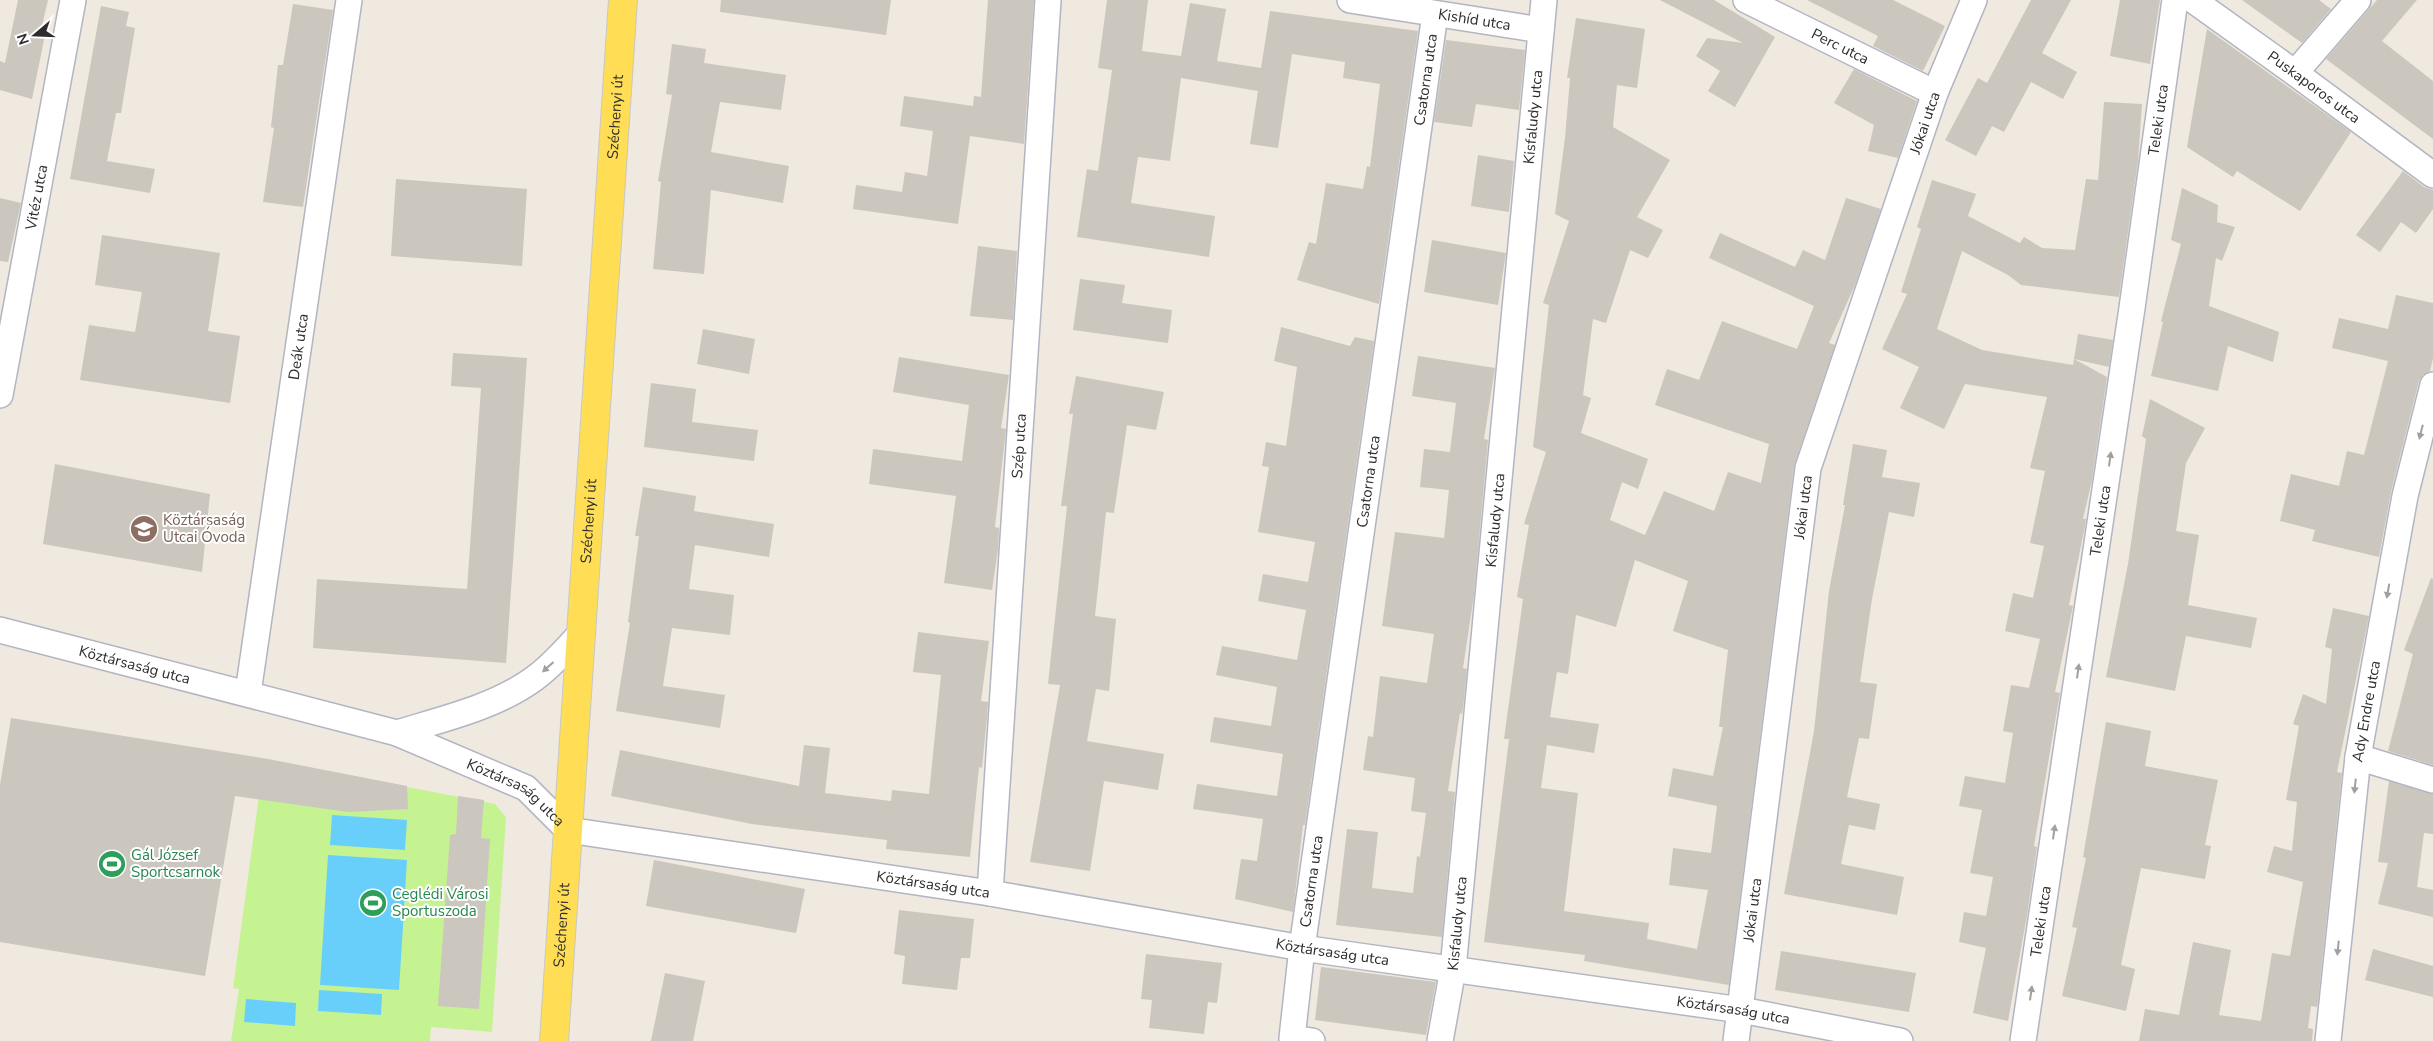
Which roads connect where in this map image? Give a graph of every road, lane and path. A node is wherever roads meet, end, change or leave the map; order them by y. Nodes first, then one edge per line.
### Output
1 (74, 0) edge
2 (348, 0) edge
3 (623, 0) edge
4 (1048, 0) edge
5 (1350, 0) edge
6 (1544, 0) edge
7 (1746, 0) edge
8 (1974, 0) edge
9 (2175, 0) edge
10 (2193, 0) edge
11 (2358, 0) edge
12 (1435, 14) junction
13 (1541, 30) junction
14 (2295, 73) junction
15 (1935, 93) junction
16 (2433, 175) edge
17 (2433, 385) edge
18 (0, 395) edge
19 (0, 630) edge
20 (582, 632) junction
21 (248, 693) junction
22 (397, 733) junction
23 (2358, 757) junction
24 (2433, 780) edge
25 (568, 830) junction
26 (990, 893) junction
27 (1302, 948) junction
28 (1453, 969) junction
29 (1741, 1010) junction
30 (554, 1041) edge
31 (1312, 1041) edge
32 (1440, 1041) edge
33 (1736, 1041) edge
34 (1900, 1041) edge
35 (2023, 1041) edge
36 (2328, 1041) edge

1 - 18 street, Vitéz utca
2 - 21 street, Deák utca
3 - 20 main road, Széchenyi út
4 - 26 street, Szép utca
5 - 12 street, Kishíd utca
6 - 13 street, Kisfaludy utca
7 - 15 street, Perc utca
8 - 15 street, Jókai utca
35 -> 9 street, Teleki utca
10 - 14 street, Puskaporos utca
11 - 14 street
12 - 13 street, Kishíd utca
12 - 27 street, Csatorna utca
13 - 28 street, Kisfaludy utca
14 - 16 street, Puskaporos utca
15 - 29 street, Jókai utca
17 -> 23 street, Ady Endre utca
19 - 21 street, Köztársaság utca
20 -> 22 street
20 - 25 main road, Széchenyi út
21 - 22 street, Köztársaság utca
22 - 25 street, Köztársaság utca
23 - 24 street
23 -> 36 street, Ady Endre utca
25 - 26 street, Köztársaság utca
25 - 30 main road, Széchenyi út
26 - 27 street, Köztársaság utca
27 - 28 street, Köztársaság utca
27 - 31 street
28 - 29 street, Köztársaság utca
28 - 32 street, Kisfaludy utca
29 - 33 street, Jókai utca
29 - 34 street, Köztársaság utca

